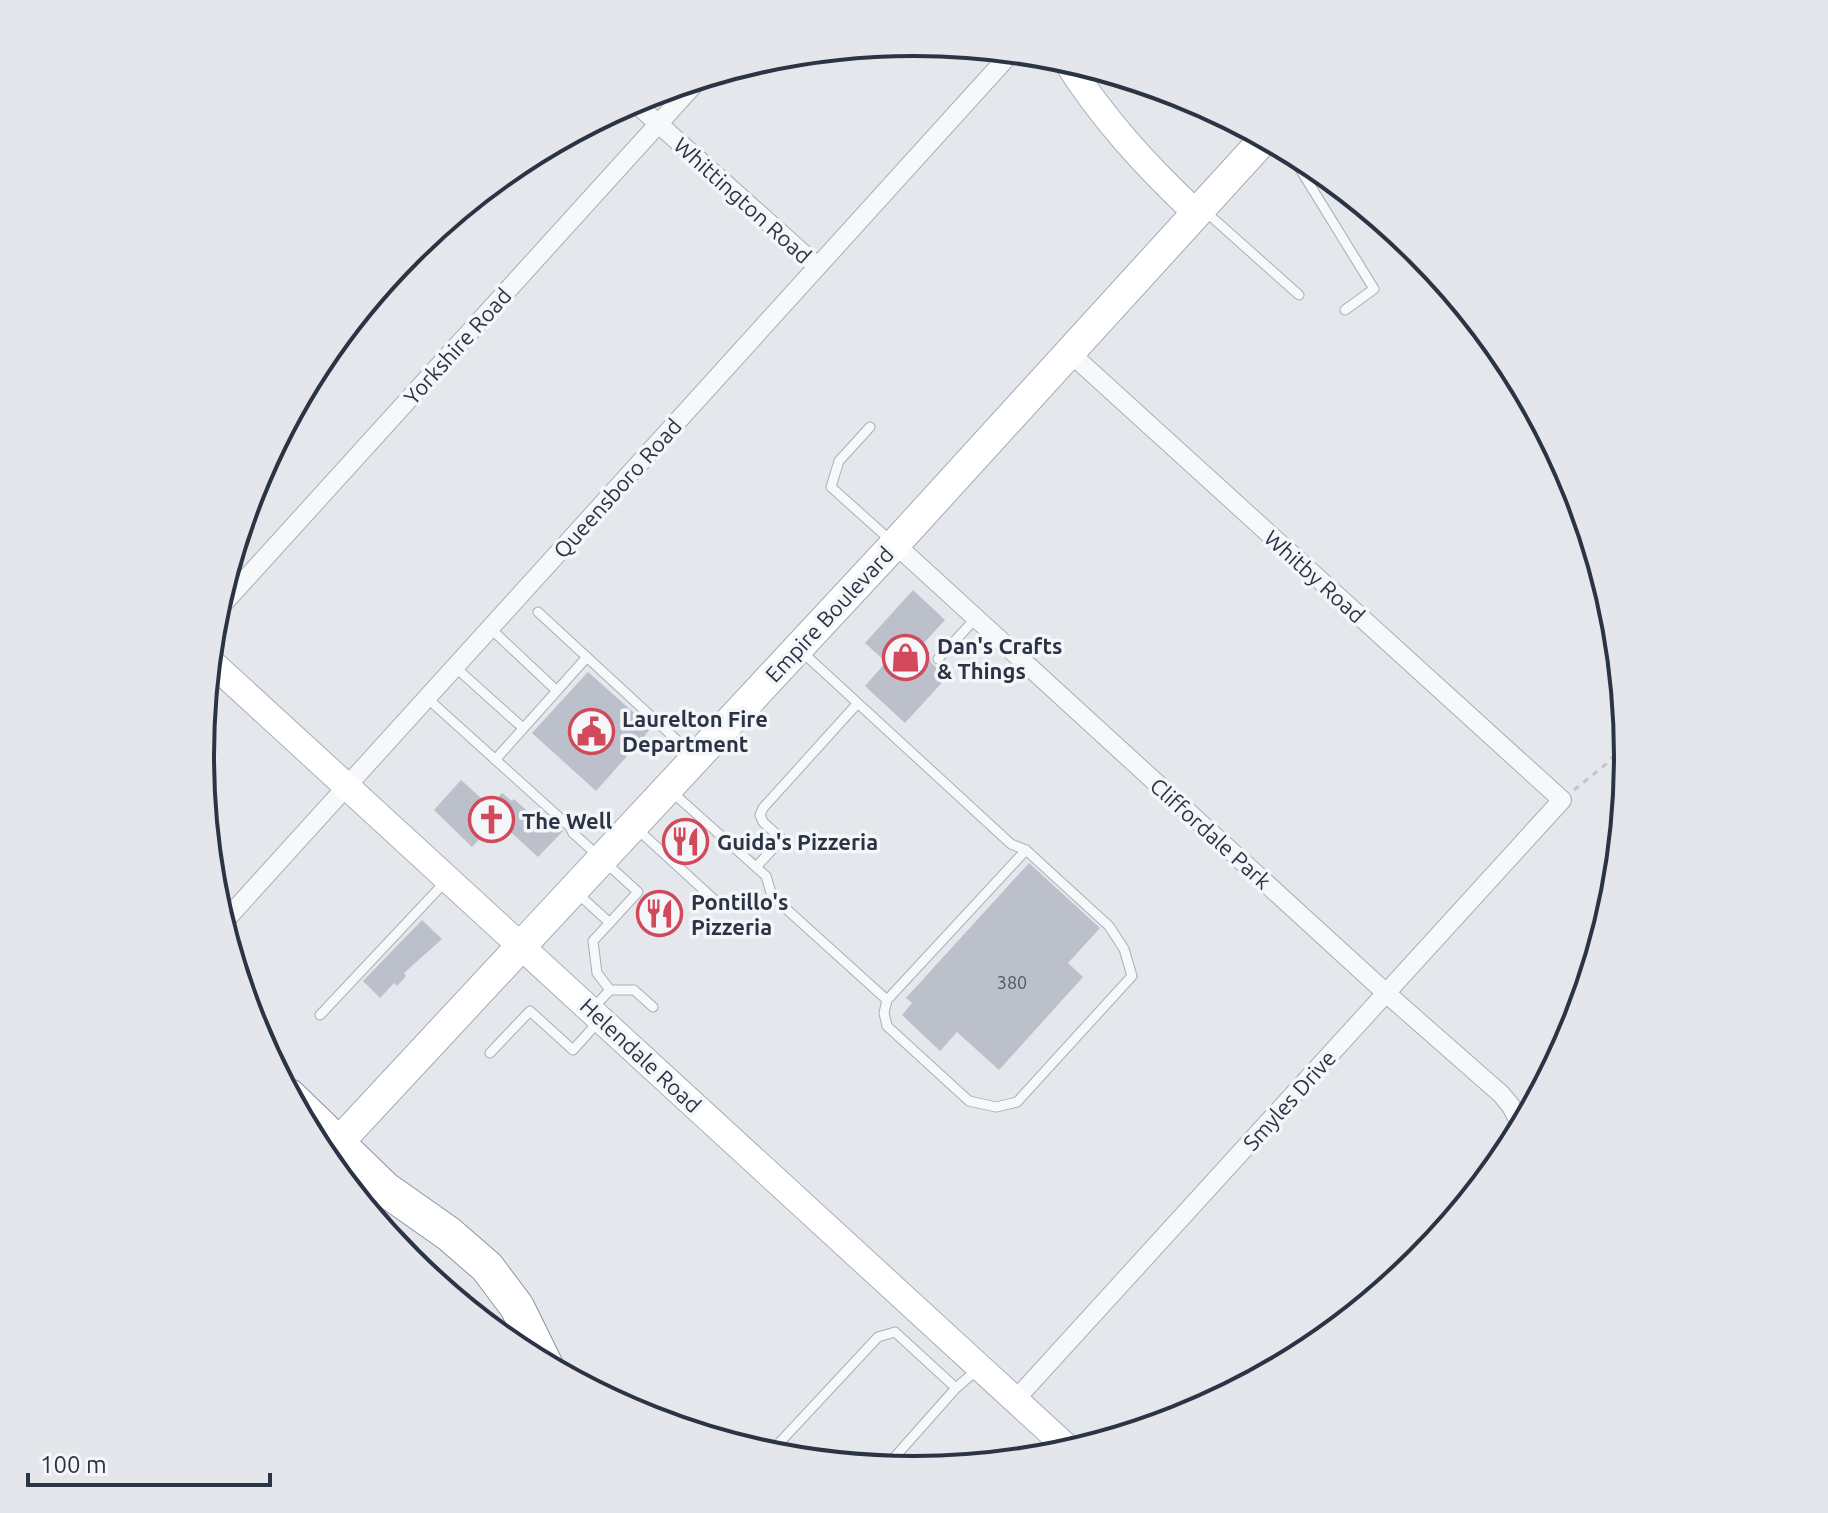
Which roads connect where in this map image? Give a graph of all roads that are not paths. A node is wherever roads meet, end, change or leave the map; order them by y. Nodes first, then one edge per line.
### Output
1 (1003, 62) edge
2 (1076, 75) edge
3 (685, 94) edge
4 (643, 110) edge
5 (659, 124) junction
6 (1257, 146) edge
7 (1303, 174) edge
8 (1199, 210) junction
9 (817, 266) junction
10 (1299, 295) dead end
11 (1345, 310) dead end
12 (1069, 352) junction
13 (870, 427) dead end
14 (895, 544) junction
15 (233, 593) edge
16 (538, 612) dead end
17 (976, 618) junction
18 (490, 628) junction
19 (798, 648) junction
20 (587, 657) junction
21 (938, 659) dead end
22 (455, 667) junction
23 (219, 669) edge
24 (557, 691) junction
25 (427, 698) junction
26 (857, 704) junction
27 (523, 728) junction
28 (696, 758) junction
29 (495, 760) junction
30 (348, 786) junction
31 (668, 788) junction
32 (1562, 800) joint
33 (633, 825) junction
34 (1026, 850) junction
35 (602, 859) junction
36 (756, 867) junction
37 (448, 878) junction
38 (573, 889) junction
39 (719, 904) dead end
40 (232, 914) edge
41 (610, 923) junction
42 (522, 945) junction
43 (610, 990) junction
44 (1386, 993) junction
45 (887, 1000) junction
46 (653, 1007) dead end
47 (597, 1014) junction
48 (320, 1015) dead end
49 (490, 1053) dead end
50 (1516, 1115) edge
51 (333, 1147) edge
52 (340, 1157) edge
53 (536, 1346) edge
54 (981, 1366) junction
55 (956, 1388) junction
56 (1016, 1399) junction
57 (1061, 1442) edge
58 (778, 1444) edge
59 (895, 1457) edge

1 - 9 street, Queensboro Road
2 - 8 street
3 - 5 street, Yorkshire Road
4 - 5 street, Whittington Road
5 - 9 street, Whittington Road
5 - 15 street, Yorkshire Road
6 - 8 main road, Empire Boulevard
7 - 11 lane
8 - 10 lane
8 - 12 main road, Empire Boulevard
9 - 18 street, Queensboro Road
12 - 14 main road, Empire Boulevard
12 - 32 street, Whitby Road
13 - 14 lane
14 - 17 street, Cliffordale Park
14 - 19 main road, Empire Boulevard
16 - 20 lane
17 - 21 lane
17 - 44 street, Cliffordale Park
18 - 22 street, Queensboro Road
18 - 24 lane
19 - 26 lane
19 - 28 main road, Empire Boulevard
20 - 24 lane
20 - 28 lane
22 - 25 street, Queensboro Road
22 - 27 lane
23 - 30 street, Helendale Road
24 - 27 lane
25 - 29 lane
25 - 30 street, Queensboro Road
26 - 34 lane
26 - 36 lane
27 - 29 lane
28 - 31 main road, Empire Boulevard
29 - 35 lane
30 - 37 street, Helendale Road
30 - 40 street, Queensboro Road
31 - 33 main road, Empire Boulevard
31 - 36 lane
32 - 44 street, Smyles Drive
33 - 35 main road, Empire Boulevard
33 - 39 lane
34 - 45 lane
34 - 45 lane
35 - 38 main road, Empire Boulevard
35 - 41 lane
36 - 45 lane
37 - 42 street, Helendale Road
37 - 48 lane
38 - 41 lane
38 - 42 main road, Empire Boulevard
41 - 43 lane
42 - 47 street, Helendale Road
42 - 51 main road, Empire Boulevard
43 - 46 lane
43 - 47 lane
44 - 50 street, Cliffordale Park
44 - 56 street, Smyles Drive
47 - 49 lane
47 - 54 street, Helendale Road
52 - 53 highway
54 - 55 lane
54 - 56 street, Helendale Road
55 - 58 lane
55 - 59 lane
56 - 57 street, Helendale Road

